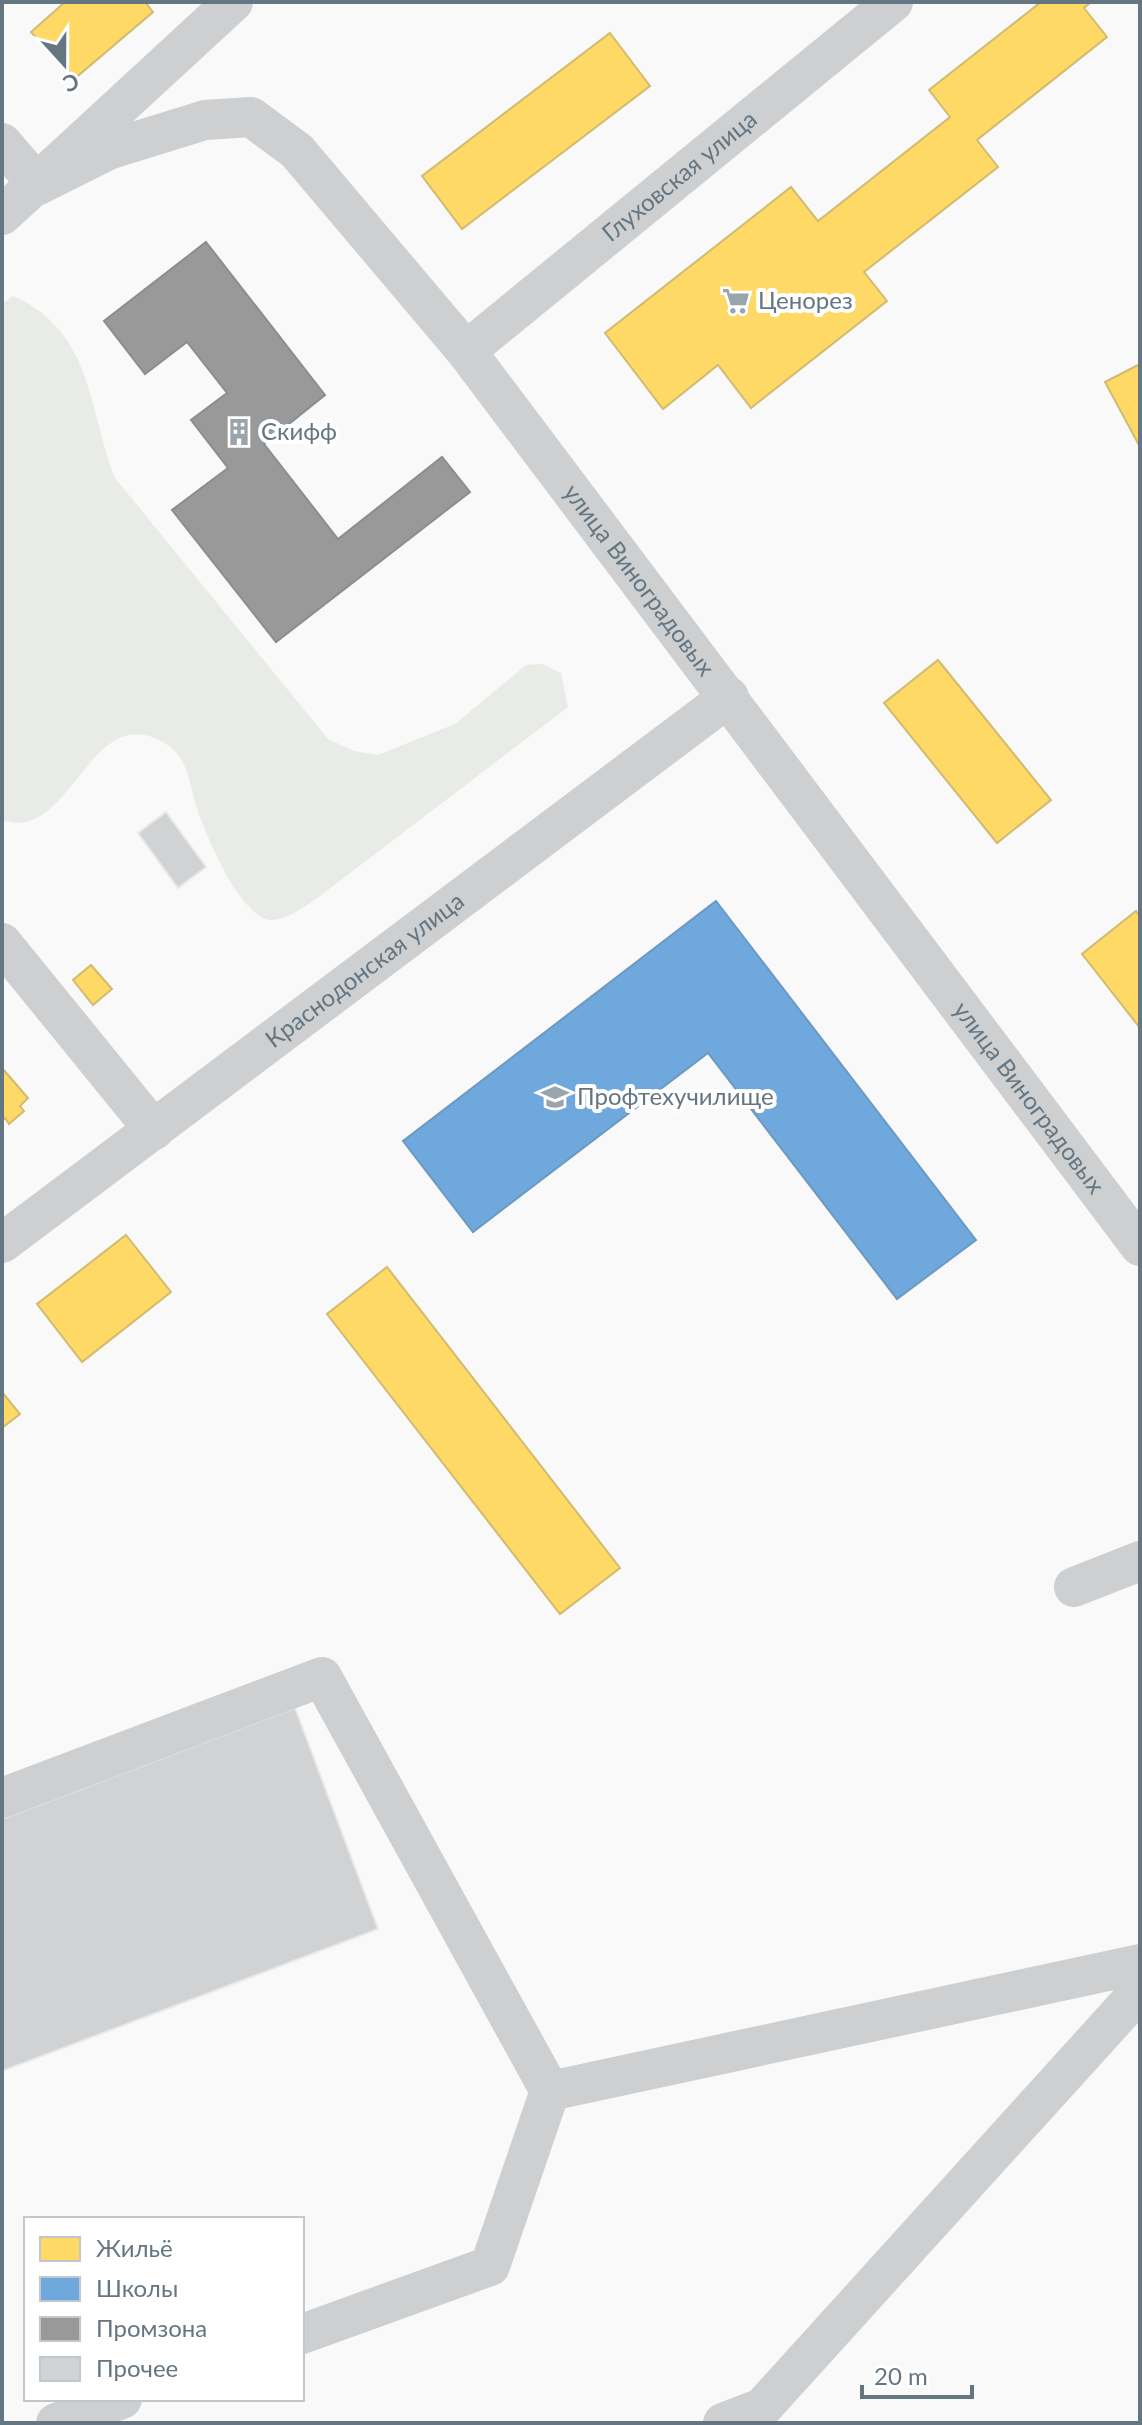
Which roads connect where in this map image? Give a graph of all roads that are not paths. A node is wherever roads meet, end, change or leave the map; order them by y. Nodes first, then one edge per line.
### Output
1 (233, 2) edge
2 (893, 2) edge
3 (2, 143) edge
4 (38, 185) junction
5 (2, 215) edge
6 (466, 351) junction
7 (729, 697) junction
8 (2, 943) edge
9 (154, 1130) junction
10 (2, 1243) edge
11 (1140, 1246) edge
12 (1140, 1561) edge
13 (1074, 1587) dead end
14 (2, 1798) edge
15 (1140, 1964) edge
16 (1140, 1991) edge
17 (550, 2091) junction
18 (304, 2333) edge
19 (116, 2401) edge
20 (56, 2423) edge
21 (723, 2423) edge

1 - 4 street
2 - 6 street, Глуховская улица
3 - 4 street
4 - 5 street
4 - 6 street, улица Виноградовых
6 - 7 street, улица Виноградовых
7 - 9 street, Краснодонская улица
7 - 11 street, улица Виноградовых
8 - 9 street
9 - 10 street, Краснодонская улица
12 - 13 street
14 - 17 street
15 - 17 street
16 - 21 street
17 - 18 street
19 - 20 street

